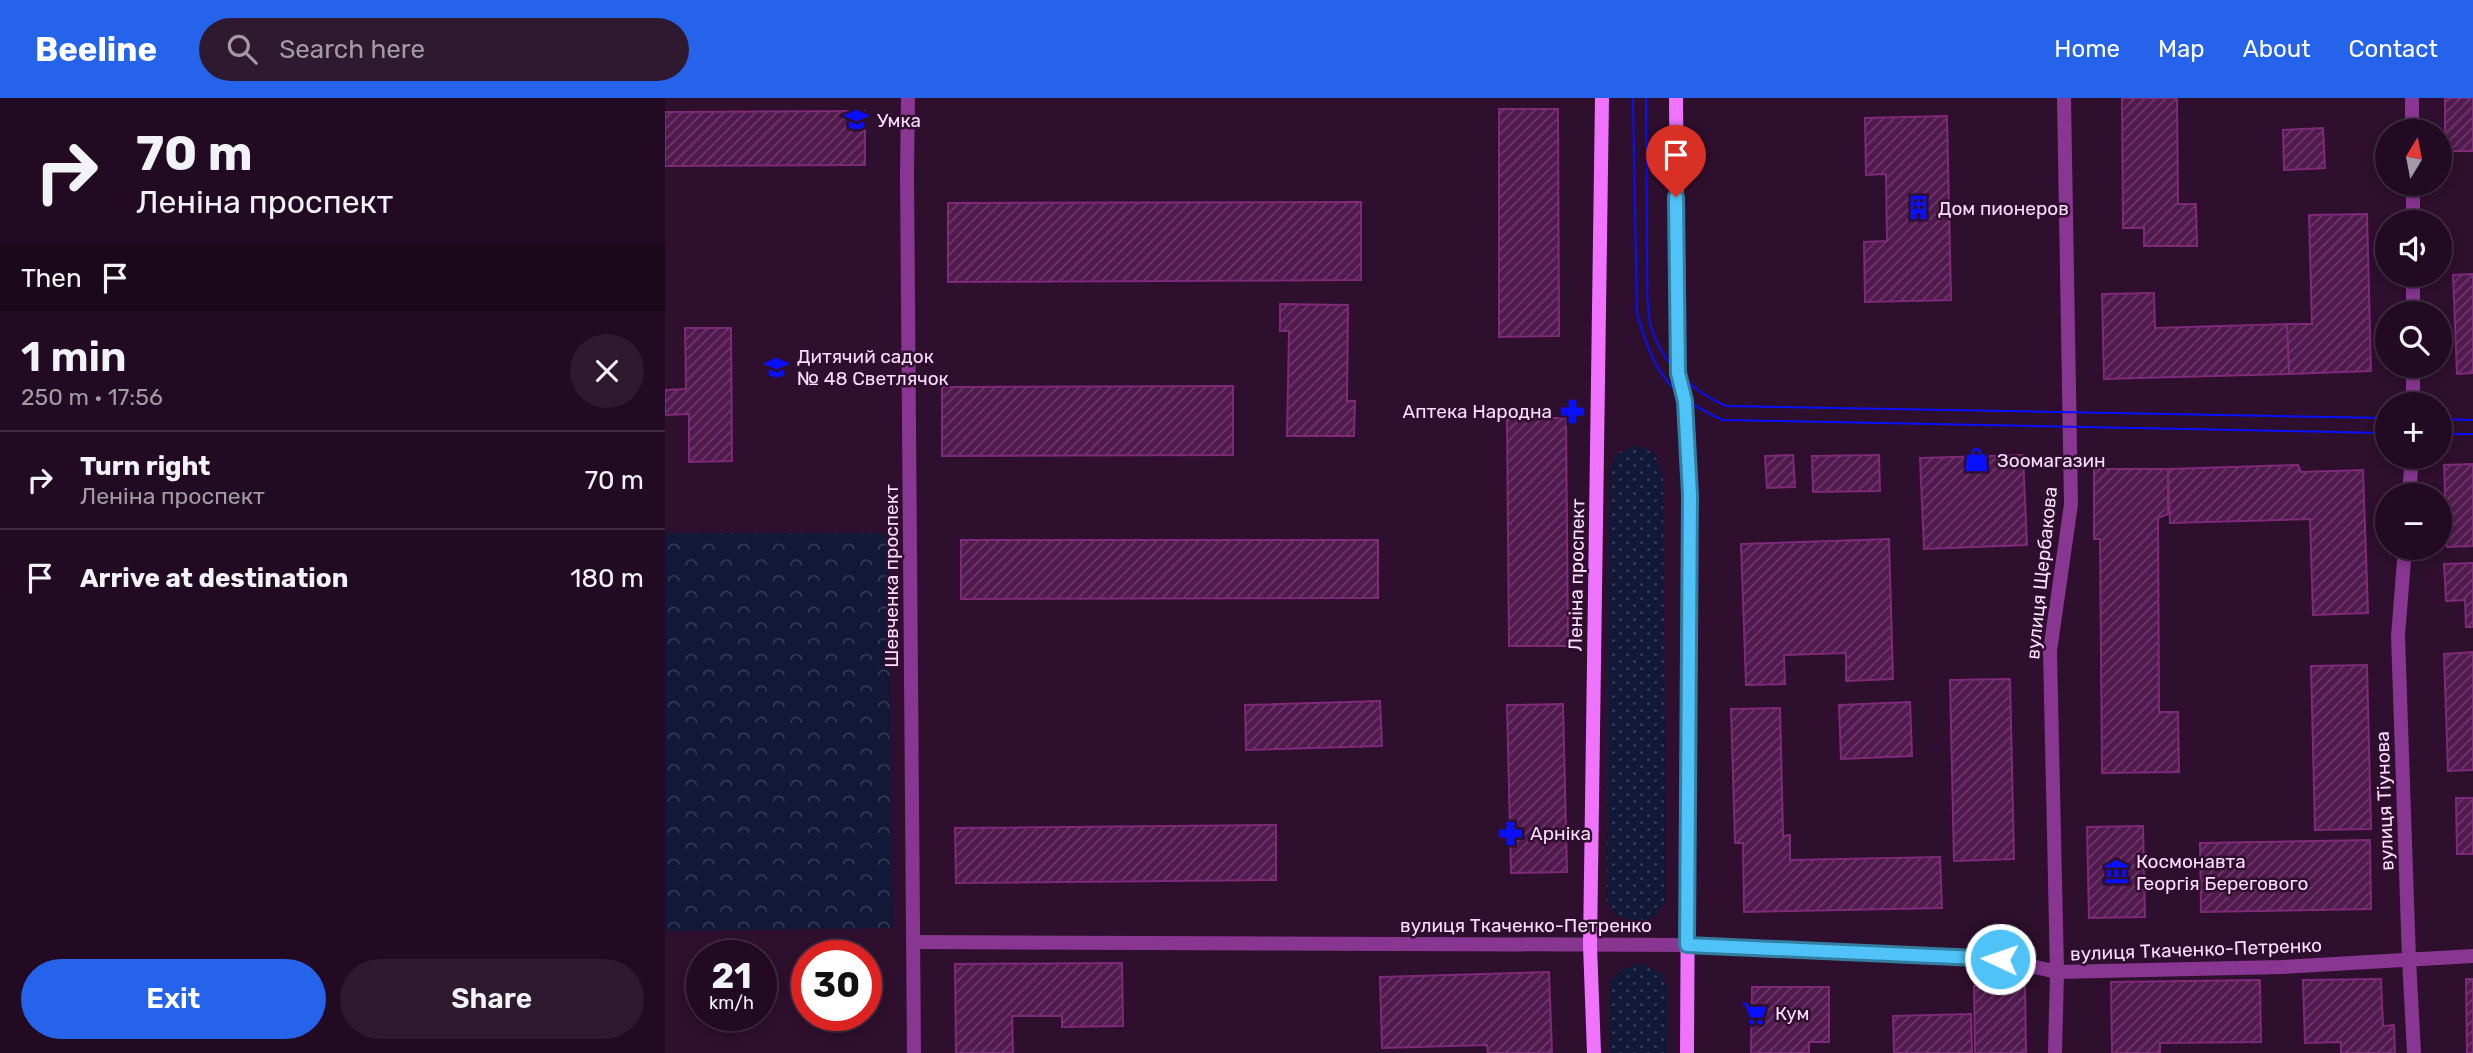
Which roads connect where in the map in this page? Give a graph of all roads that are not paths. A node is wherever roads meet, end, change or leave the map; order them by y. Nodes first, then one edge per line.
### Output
1 (908, 98) edge
2 (1602, 98) edge
3 (1676, 98) edge
4 (2064, 98) edge
5 (2412, 98) edge
6 (2412, 119) edge
7 (2404, 560) edge
8 (913, 942) junction
9 (1590, 945) junction
10 (1687, 945) junction
11 (2473, 956) edge
12 (2409, 959) junction
13 (2057, 972) junction
14 (914, 1053) edge
15 (1594, 1053) edge
16 (1687, 1053) edge
17 (2055, 1053) edge
18 (2414, 1053) edge

1 - 8 street, Шевченка проспект
2 - 9 street, Леніна проспект
3 - 10 street
4 - 13 street, вулиця Щербакова
5 - 6 street
7 - 12 street, вулиця Тіунова
8 - 9 street, вулиця Ткаченко-Петренко
8 - 14 street, Шевченка проспект
9 - 10 street, вулиця Ткаченко-Петренко
9 - 15 street, Леніна проспект
10 - 13 street, вулиця Ткаченко-Петренко
10 - 16 street
11 - 12 street, вулиця Ткаченко-Петренко
12 - 13 street, вулиця Ткаченко-Петренко
12 - 18 street, вулиця Тіунова
13 - 17 street, вулиця Щербакова

